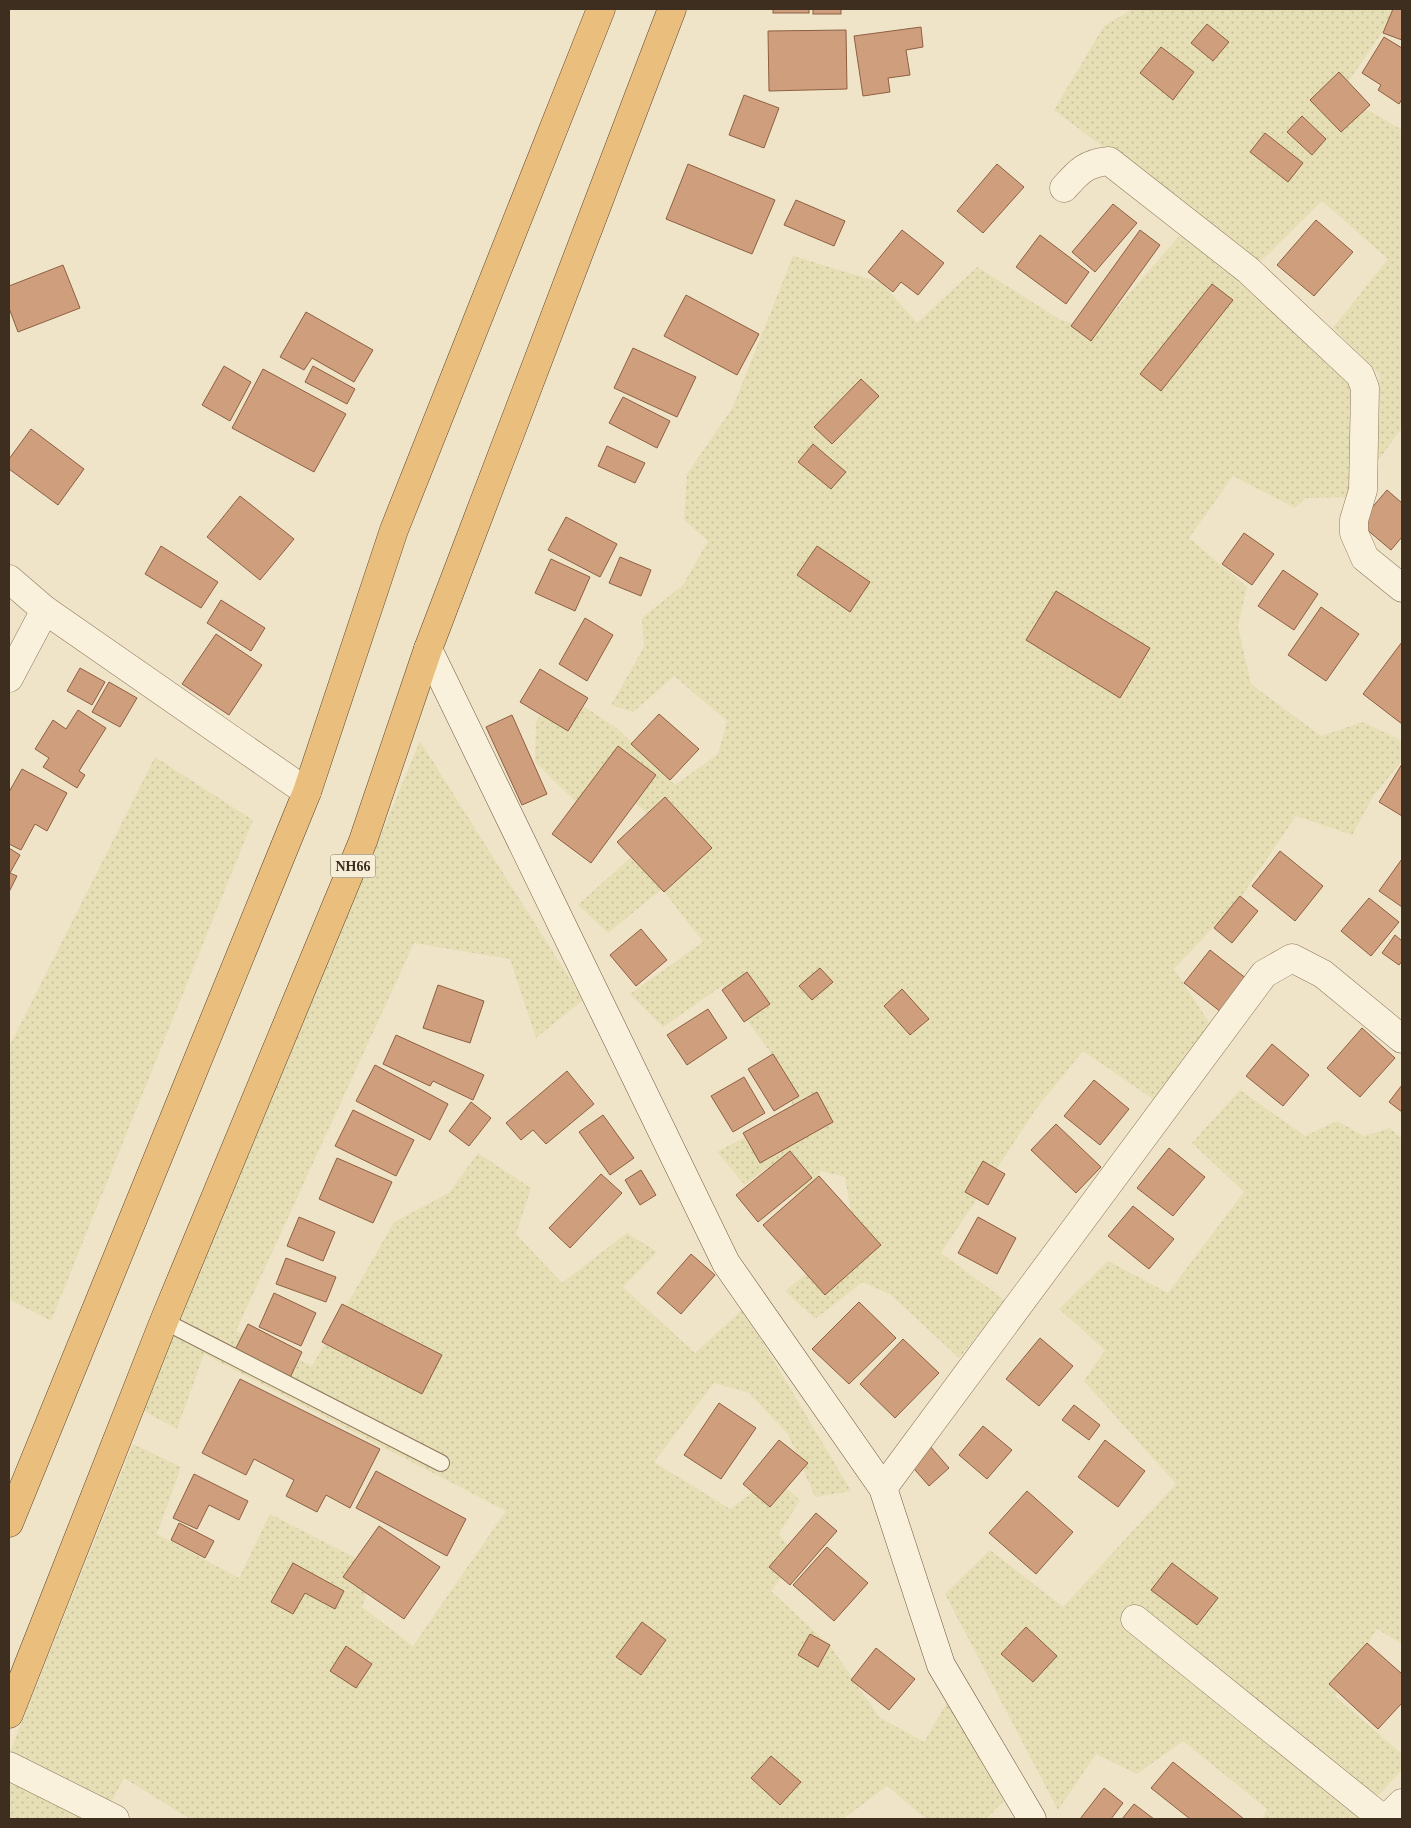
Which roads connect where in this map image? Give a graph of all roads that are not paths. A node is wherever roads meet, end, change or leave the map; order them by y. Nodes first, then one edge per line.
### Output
1 (601, 9) edge
2 (672, 9) edge
3 (1064, 188) dead end
4 (9, 579) edge
5 (1402, 588) edge
6 (45, 610) junction
7 (428, 649) junction
8 (9, 678) edge
9 (307, 792) junction
10 (1402, 1039) edge
11 (164, 1321) junction
12 (441, 1463) dead end
13 (882, 1488) junction
14 (9, 1523) edge
15 (1136, 1619) dead end
16 (9, 1714) edge
17 (9, 1766) edge
18 (1402, 1803) edge
19 (115, 1819) edge
20 (1032, 1819) edge
21 (1384, 1819) edge

1 - 9 highway
2 - 7 highway, NH66
3 - 5 street
4 - 6 street
6 - 8 street
6 - 9 street
7 - 11 highway, NH66
7 - 13 street
9 - 14 highway
10 - 13 street
11 - 12 lane
11 - 16 highway, NH66
13 - 20 street
15 - 21 street
17 - 19 street
18 - 21 street

